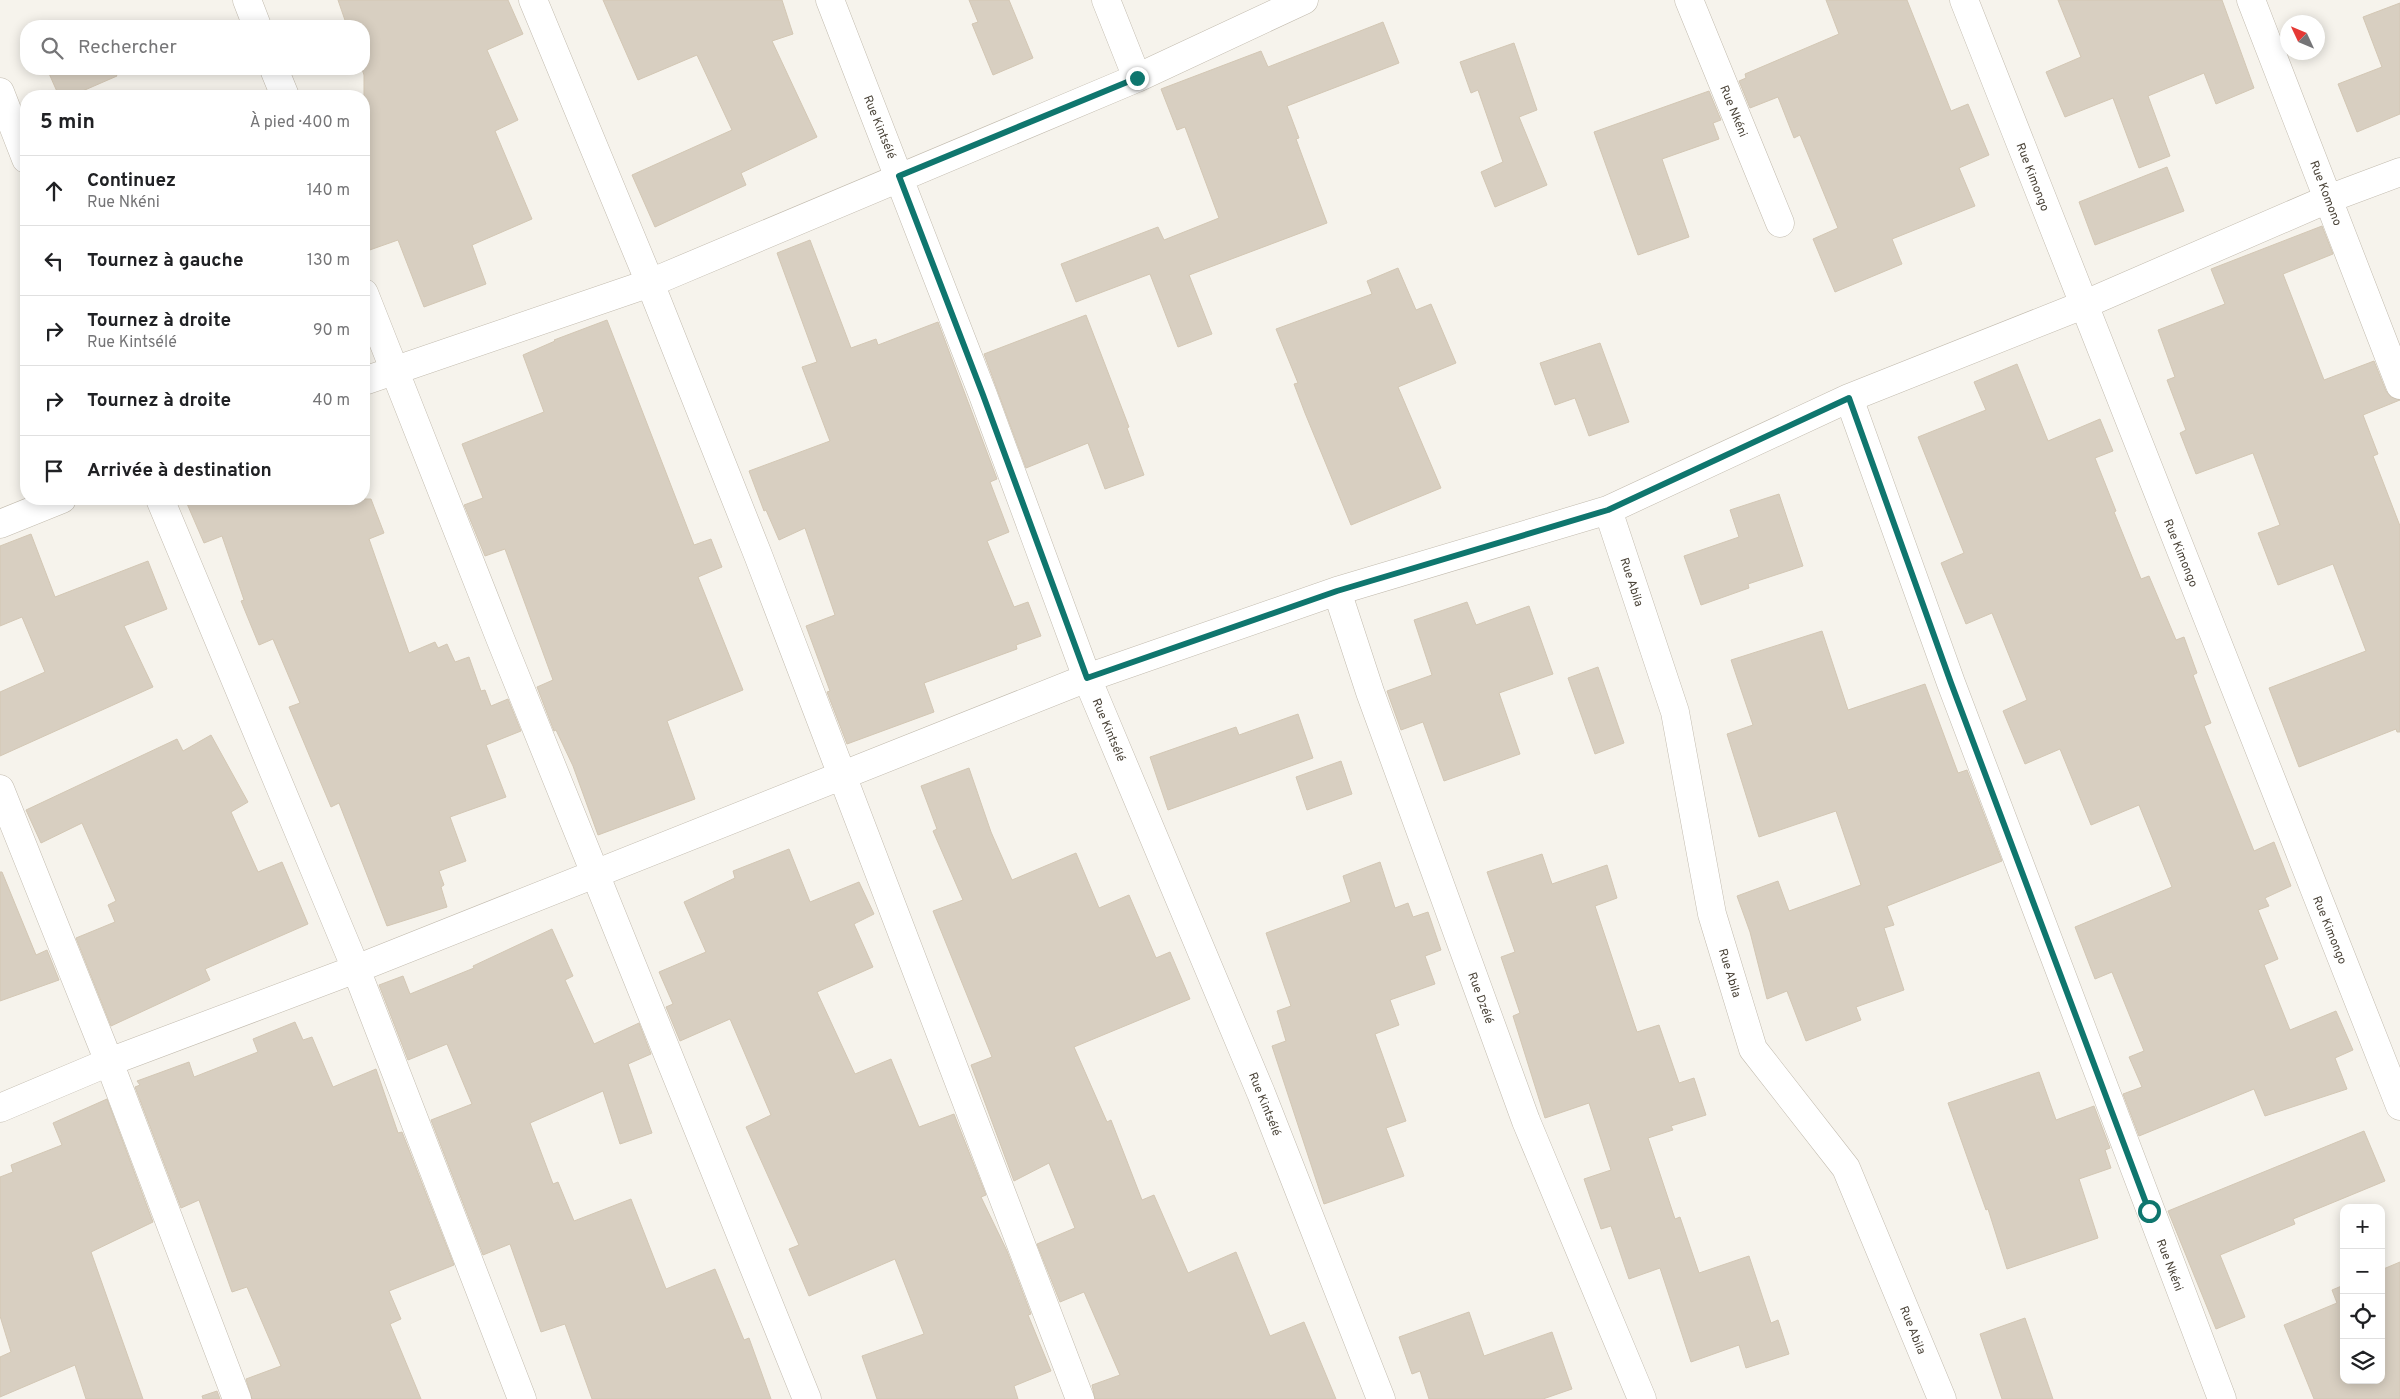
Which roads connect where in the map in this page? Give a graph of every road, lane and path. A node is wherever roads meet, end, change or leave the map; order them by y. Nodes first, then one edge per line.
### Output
1 (247, 0) edge
2 (533, 0) edge
3 (830, 0) edge
4 (1106, 0) edge
5 (1304, 0) edge
6 (1689, 0) edge
7 (1964, 0) edge
8 (2252, 0) edge
9 (255, 20) edge
10 (276, 75) edge
11 (1137, 78) junction
12 (283, 90) edge
13 (0, 92) edge
14 (20, 144) edge
15 (2400, 172) edge
16 (899, 176) junction
17 (2328, 199) junction
18 (1780, 223) dead end
19 (650, 283) junction
20 (2083, 305) junction
21 (370, 308) edge
22 (394, 369) junction
23 (370, 379) edge
24 (2400, 385) edge
25 (1849, 398) junction
26 (47, 505) edge
27 (163, 505) edge
28 (1608, 510) junction
29 (0, 524) edge
30 (1337, 591) junction
31 (1087, 678) junction
32 (844, 776) junction
33 (0, 789) edge
34 (596, 873) junction
35 (356, 969) junction
36 (109, 1062) junction
37 (2400, 1106) edge
38 (0, 1108) edge
39 (237, 1399) edge
40 (522, 1399) edge
41 (808, 1399) edge
42 (1080, 1399) edge
43 (1381, 1399) edge
44 (1642, 1399) edge
45 (1942, 1399) edge
46 (2222, 1399) edge

1 - 9 street
2 - 19 street
3 - 16 street, Rue Kintsélé
4 - 11 street
5 - 11 street
6 - 18 street, Rue Nkéni
7 - 20 street, Rue Kimongo
8 - 17 street, Rue Komono
10 - 12 street
11 - 16 street
13 - 14 street
15 - 17 street
16 - 19 street
16 - 31 street, Rue Kintsélé
17 - 20 street
17 - 24 street, Rue Komono
19 - 22 street
19 - 32 street
20 - 25 street
20 - 37 street, Rue Kimongo
21 - 22 street
22 - 23 street
22 - 34 street
25 - 28 street
25 - 46 street, Rue Nkéni
26 - 29 street
27 - 35 street
28 - 30 street
28 - 45 street, Rue Abila
30 - 31 street
30 - 44 street, Rue Dzélé
31 - 32 street
31 - 43 street, Rue Kintsélé
32 - 34 street
32 - 42 street
33 - 36 street
34 - 35 street
34 - 41 street
35 - 36 street
35 - 40 street
36 - 38 street
36 - 39 street

